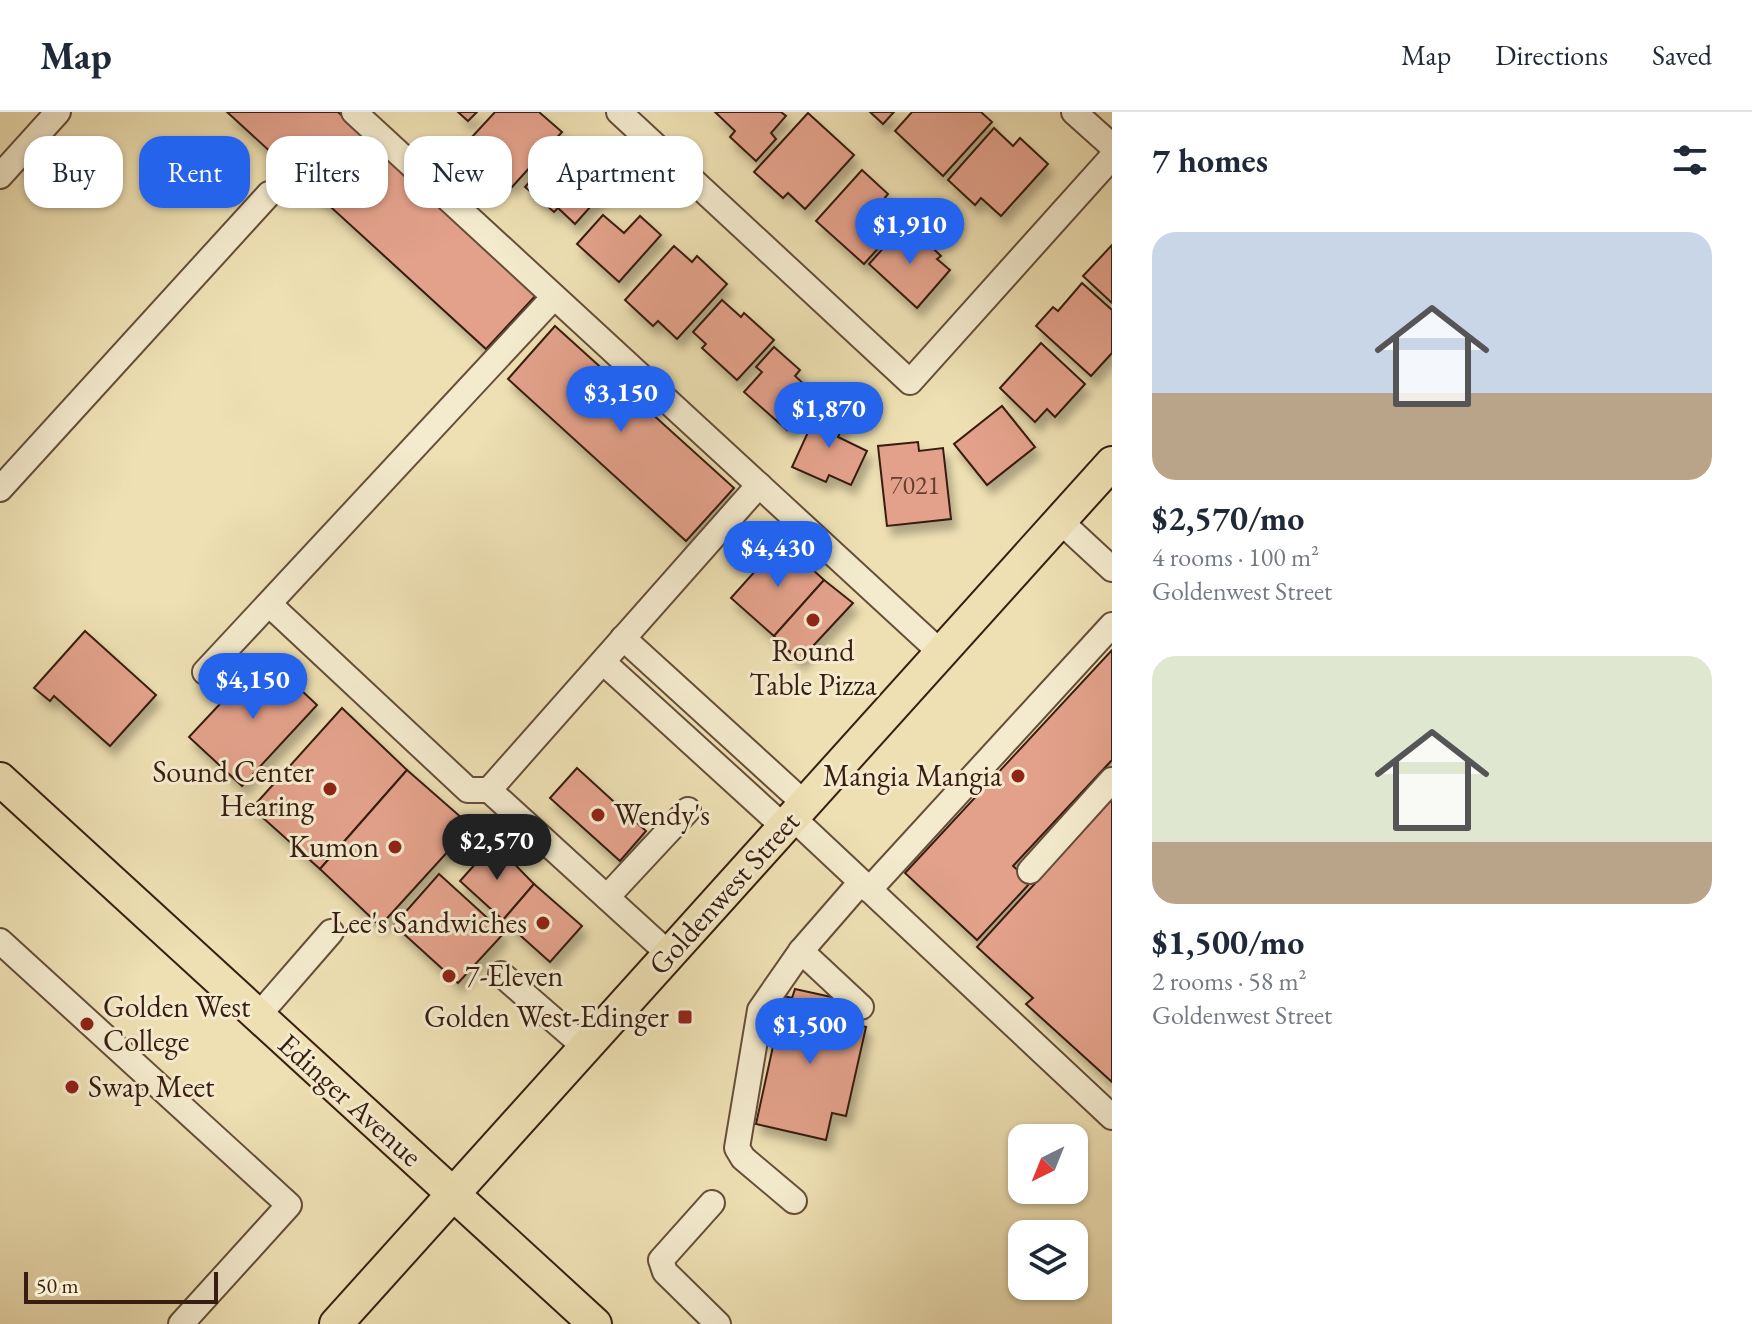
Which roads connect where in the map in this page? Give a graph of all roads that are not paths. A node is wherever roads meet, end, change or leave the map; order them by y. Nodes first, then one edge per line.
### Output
1 (58, 112) edge
2 (354, 112) edge
3 (619, 112) edge
4 (1074, 112) edge
5 (1112, 146) edge
6 (1112, 157) edge
7 (0, 176) edge
8 (266, 197) edge
9 (554, 297) junction
10 (1112, 463) edge
11 (759, 485) junction
12 (0, 489) edge
13 (1059, 520) junction
14 (1112, 569) edge
15 (269, 604) junction
16 (1112, 625) edge
17 (623, 638) junction
18 (939, 651) junction
19 (603, 662) junction
20 (205, 672) dead end
21 (0, 779) edge
22 (1112, 780) edge
23 (489, 790) junction
24 (688, 810) dead end
25 (793, 816) junction
26 (1030, 871) dead end
27 (865, 886) junction
28 (607, 897) junction
29 (331, 932) dead end
30 (0, 941) edge
31 (801, 951) junction
32 (669, 954) junction
33 (501, 974) dead end
34 (861, 1007) dead end
35 (258, 1016) junction
36 (586, 1048) junction
37 (1112, 1117) edge
38 (452, 1193) junction
39 (794, 1201) dead end
40 (712, 1203) dead end
41 (181, 1324) edge
42 (336, 1324) edge
43 (595, 1324) edge
44 (718, 1324) edge

1 - 7 street
2 - 9 street
3 - 6 street
4 - 5 street
8 - 12 street
9 - 11 street
9 - 15 street
10 - 13 main road, Goldenwest Street
11 - 17 street
11 - 18 street
13 - 14 street
13 - 18 main road, Goldenwest Street
15 - 20 street
15 - 23 street
16 - 27 street
17 - 19 street
17 - 25 street
18 - 25 main road, Goldenwest Street
19 - 23 street
19 - 25 street
21 - 35 main road, Edinger Avenue
22 - 26 street
23 - 28 street
24 - 28 street
25 - 27 street
25 - 32 main road, Goldenwest Street
27 - 31 street
27 - 37 street
28 - 32 street
29 - 35 street
30 - 41 street
31 - 34 street
31 - 39 street
32 - 36 main road, Goldenwest Street
33 - 36 street
35 - 38 main road, Edinger Avenue
36 - 38 main road, Goldenwest Street
38 - 42 main road, Goldenwest Street
38 - 43 main road, Edinger Avenue
40 - 44 street

